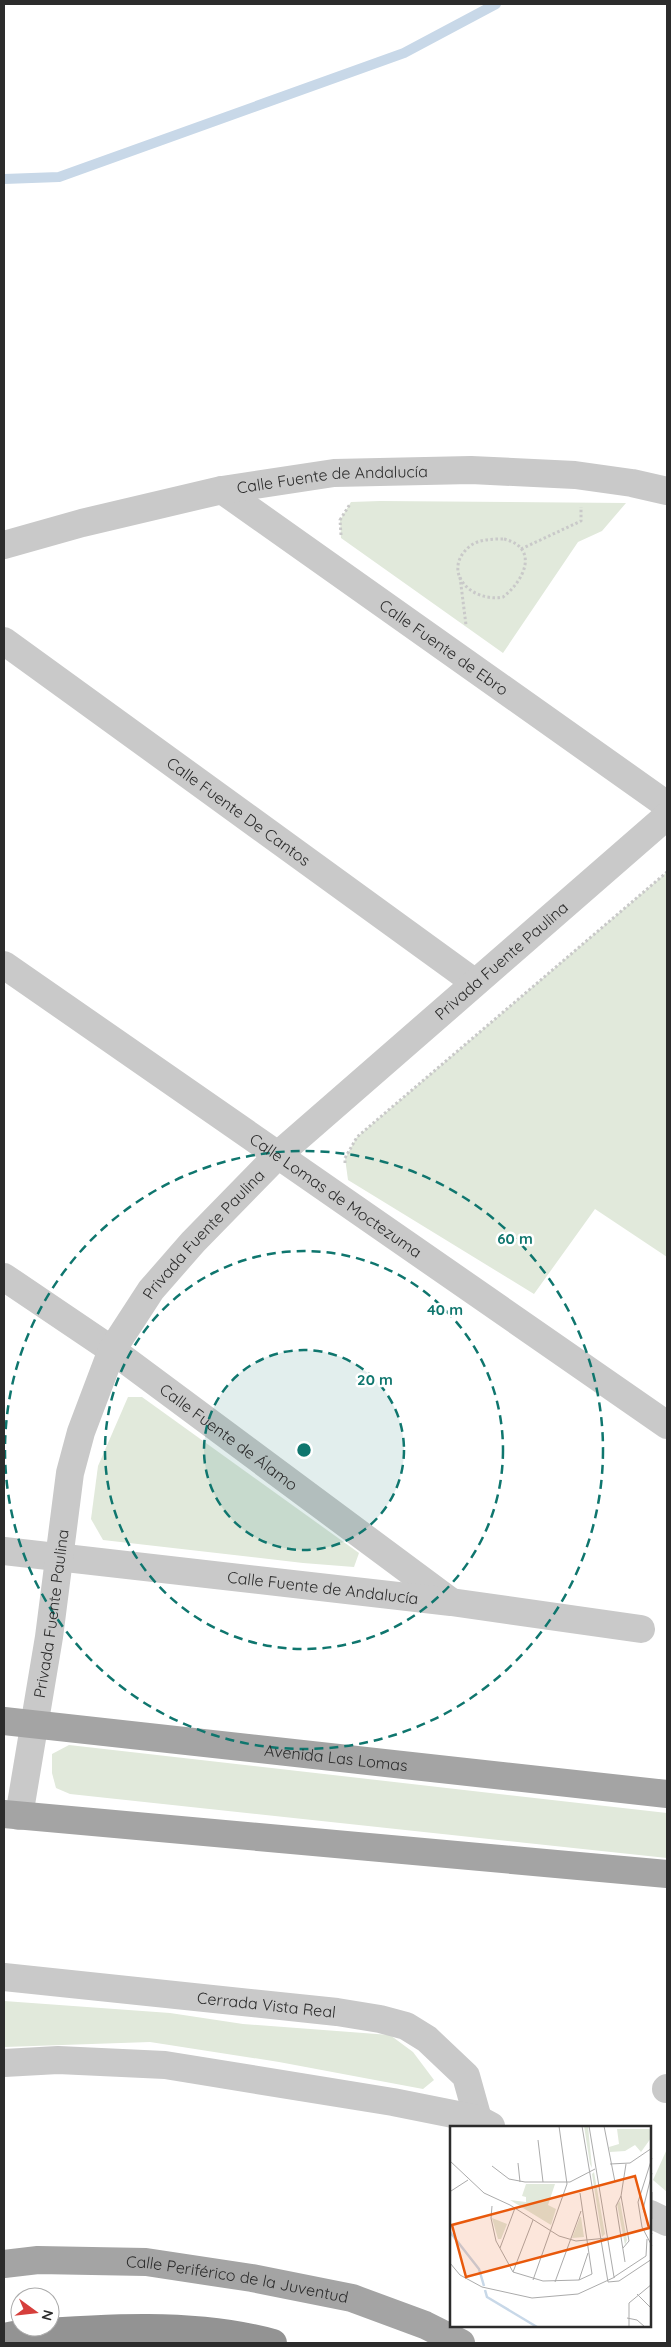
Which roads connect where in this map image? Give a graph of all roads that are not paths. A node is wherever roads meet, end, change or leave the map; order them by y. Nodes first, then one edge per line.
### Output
1 (222, 490) junction
2 (667, 491) edge
3 (4, 545) edge
4 (4, 641) edge
5 (667, 805) edge
6 (667, 816) edge
7 (4, 965) edge
8 (474, 982) junction
9 (279, 1154) junction
10 (4, 1277) edge
11 (112, 1350) junction
12 (667, 1425) edge
13 (4, 1551) edge
14 (58, 1556) junction
15 (451, 1602) junction
16 (641, 1629) dead end
17 (4, 1721) edge
18 (35, 1724) junction
19 (667, 1794) edge
20 (11, 1815) edge
21 (667, 1874) edge
22 (4, 1977) edge
23 (4, 2063) edge
24 (485, 2123) edge
25 (651, 2214) edge
26 (667, 2222) edge
27 (4, 2264) edge
28 (9, 2333) edge
29 (273, 2343) edge
30 (461, 2343) edge

1 - 2 street, Calle Fuente de Andalucía
1 - 3 street, Calle Fuente de Andalucía
1 - 5 street, Calle Fuente de Ebro
4 - 8 street, Calle Fuente De Cantos
6 - 8 street, Privada Fuente Paulina
7 - 9 street, Calle Lomas de Moctezuma
8 - 9 street, Privada Fuente Paulina
9 - 11 street, Privada Fuente Paulina
9 - 12 street, Calle Lomas de Moctezuma
10 - 11 street, Calle Fuente de Álamo
11 - 14 street, Privada Fuente Paulina
11 - 15 street, Calle Fuente de Álamo
13 - 14 street, Calle Fuente de Andalucía
14 - 15 street, Calle Fuente de Andalucía
14 - 18 street, Privada Fuente Paulina
15 - 16 street, Calle Fuente de Andalucía
17 - 18 main road, Avenida Las Lomas
18 - 19 main road, Avenida Las Lomas
18 - 20 street, Privada Fuente Paulina
20 - 21 main road
22 - 24 street, Cerrada Vista Real
23 - 24 street, Cerrada Vista Real
25 - 26 street
27 - 30 main road, Calle Periférico de la Juventud
28 - 29 highway

